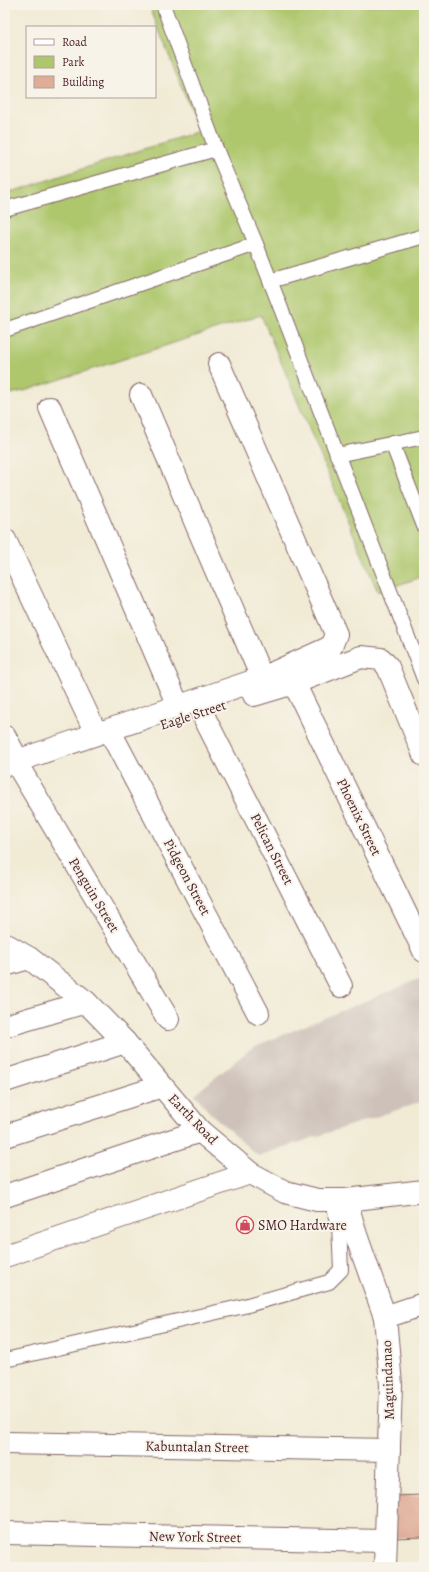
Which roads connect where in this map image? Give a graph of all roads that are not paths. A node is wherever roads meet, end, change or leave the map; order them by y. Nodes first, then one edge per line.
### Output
1 (163, 5) edge
2 (216, 148) junction
3 (5, 209) edge
4 (424, 236) edge
5 (256, 244) junction
6 (270, 281) junction
7 (5, 330) edge
8 (219, 364) dead end
9 (141, 395) dead end
10 (50, 408) dead end
11 (424, 439) edge
12 (392, 443) junction
13 (337, 454) junction
14 (424, 526) edge
15 (5, 540) edge
16 (262, 678) junction
17 (424, 679) edge
18 (294, 683) junction
19 (179, 708) junction
20 (202, 712) junction
21 (5, 737) edge
22 (105, 737) junction
23 (424, 755) edge
24 (12, 768) edge
25 (5, 944) edge
26 (424, 951) edge
27 (28, 958) junction
28 (5, 965) edge
29 (341, 986) dead end
30 (86, 1002) junction
31 (258, 1013) dead end
32 (168, 1019) dead end
33 (5, 1026) edge
34 (125, 1042) junction
35 (5, 1082) edge
36 (162, 1086) junction
37 (200, 1131) junction
38 (5, 1136) edge
39 (250, 1172) junction
40 (424, 1192) edge
41 (5, 1196) edge
42 (339, 1200) junction
43 (5, 1256) edge
44 (424, 1304) edge
45 (385, 1317) junction
46 (5, 1360) edge
47 (5, 1443) edge
48 (388, 1450) junction
49 (5, 1533) edge
50 (385, 1541) junction
51 (385, 1567) edge

1 - 2 lane
2 - 3 lane
2 - 5 lane
4 - 6 lane
5 - 6 lane
5 - 7 lane
6 - 13 lane
8 - 16 street, Eagle Street
9 - 16 street
10 - 19 street
11 - 12 lane
12 - 13 lane
12 - 14 lane
13 - 17 lane
15 - 22 street, Pidgeon Street
16 - 19 street, Eagle Street
18 - 20 street, Eagle Street
18 - 23 street, Eagle Street
18 - 26 street, Phoenix Street
19 - 22 street, Eagle Street
20 - 22 street, Eagle Street
20 - 29 street, Pelican Street
21 - 24 street, Penguin Street
22 - 24 street, Eagle Street
22 - 31 street, Pidgeon Street
24 - 32 street, Penguin Street
25 - 27 street, Earth Road
27 - 28 street
27 - 30 street, Earth Road
30 - 33 street
30 - 34 street, Earth Road
34 - 35 street
34 - 36 street, Earth Road
36 - 37 street, Earth Road
36 - 38 street
37 - 39 street, Earth Road
37 - 41 street
39 - 42 street, Earth Road
39 - 43 street
40 - 42 street, Earth Road
42 - 45 street, Maguindanao
42 - 46 lane
44 - 45 street
45 - 48 street, Maguindanao
47 - 48 street, Kabuntalan Street
48 - 50 street, Maguindanao
49 - 50 street, New York Street
50 - 51 street, Maguindanao

